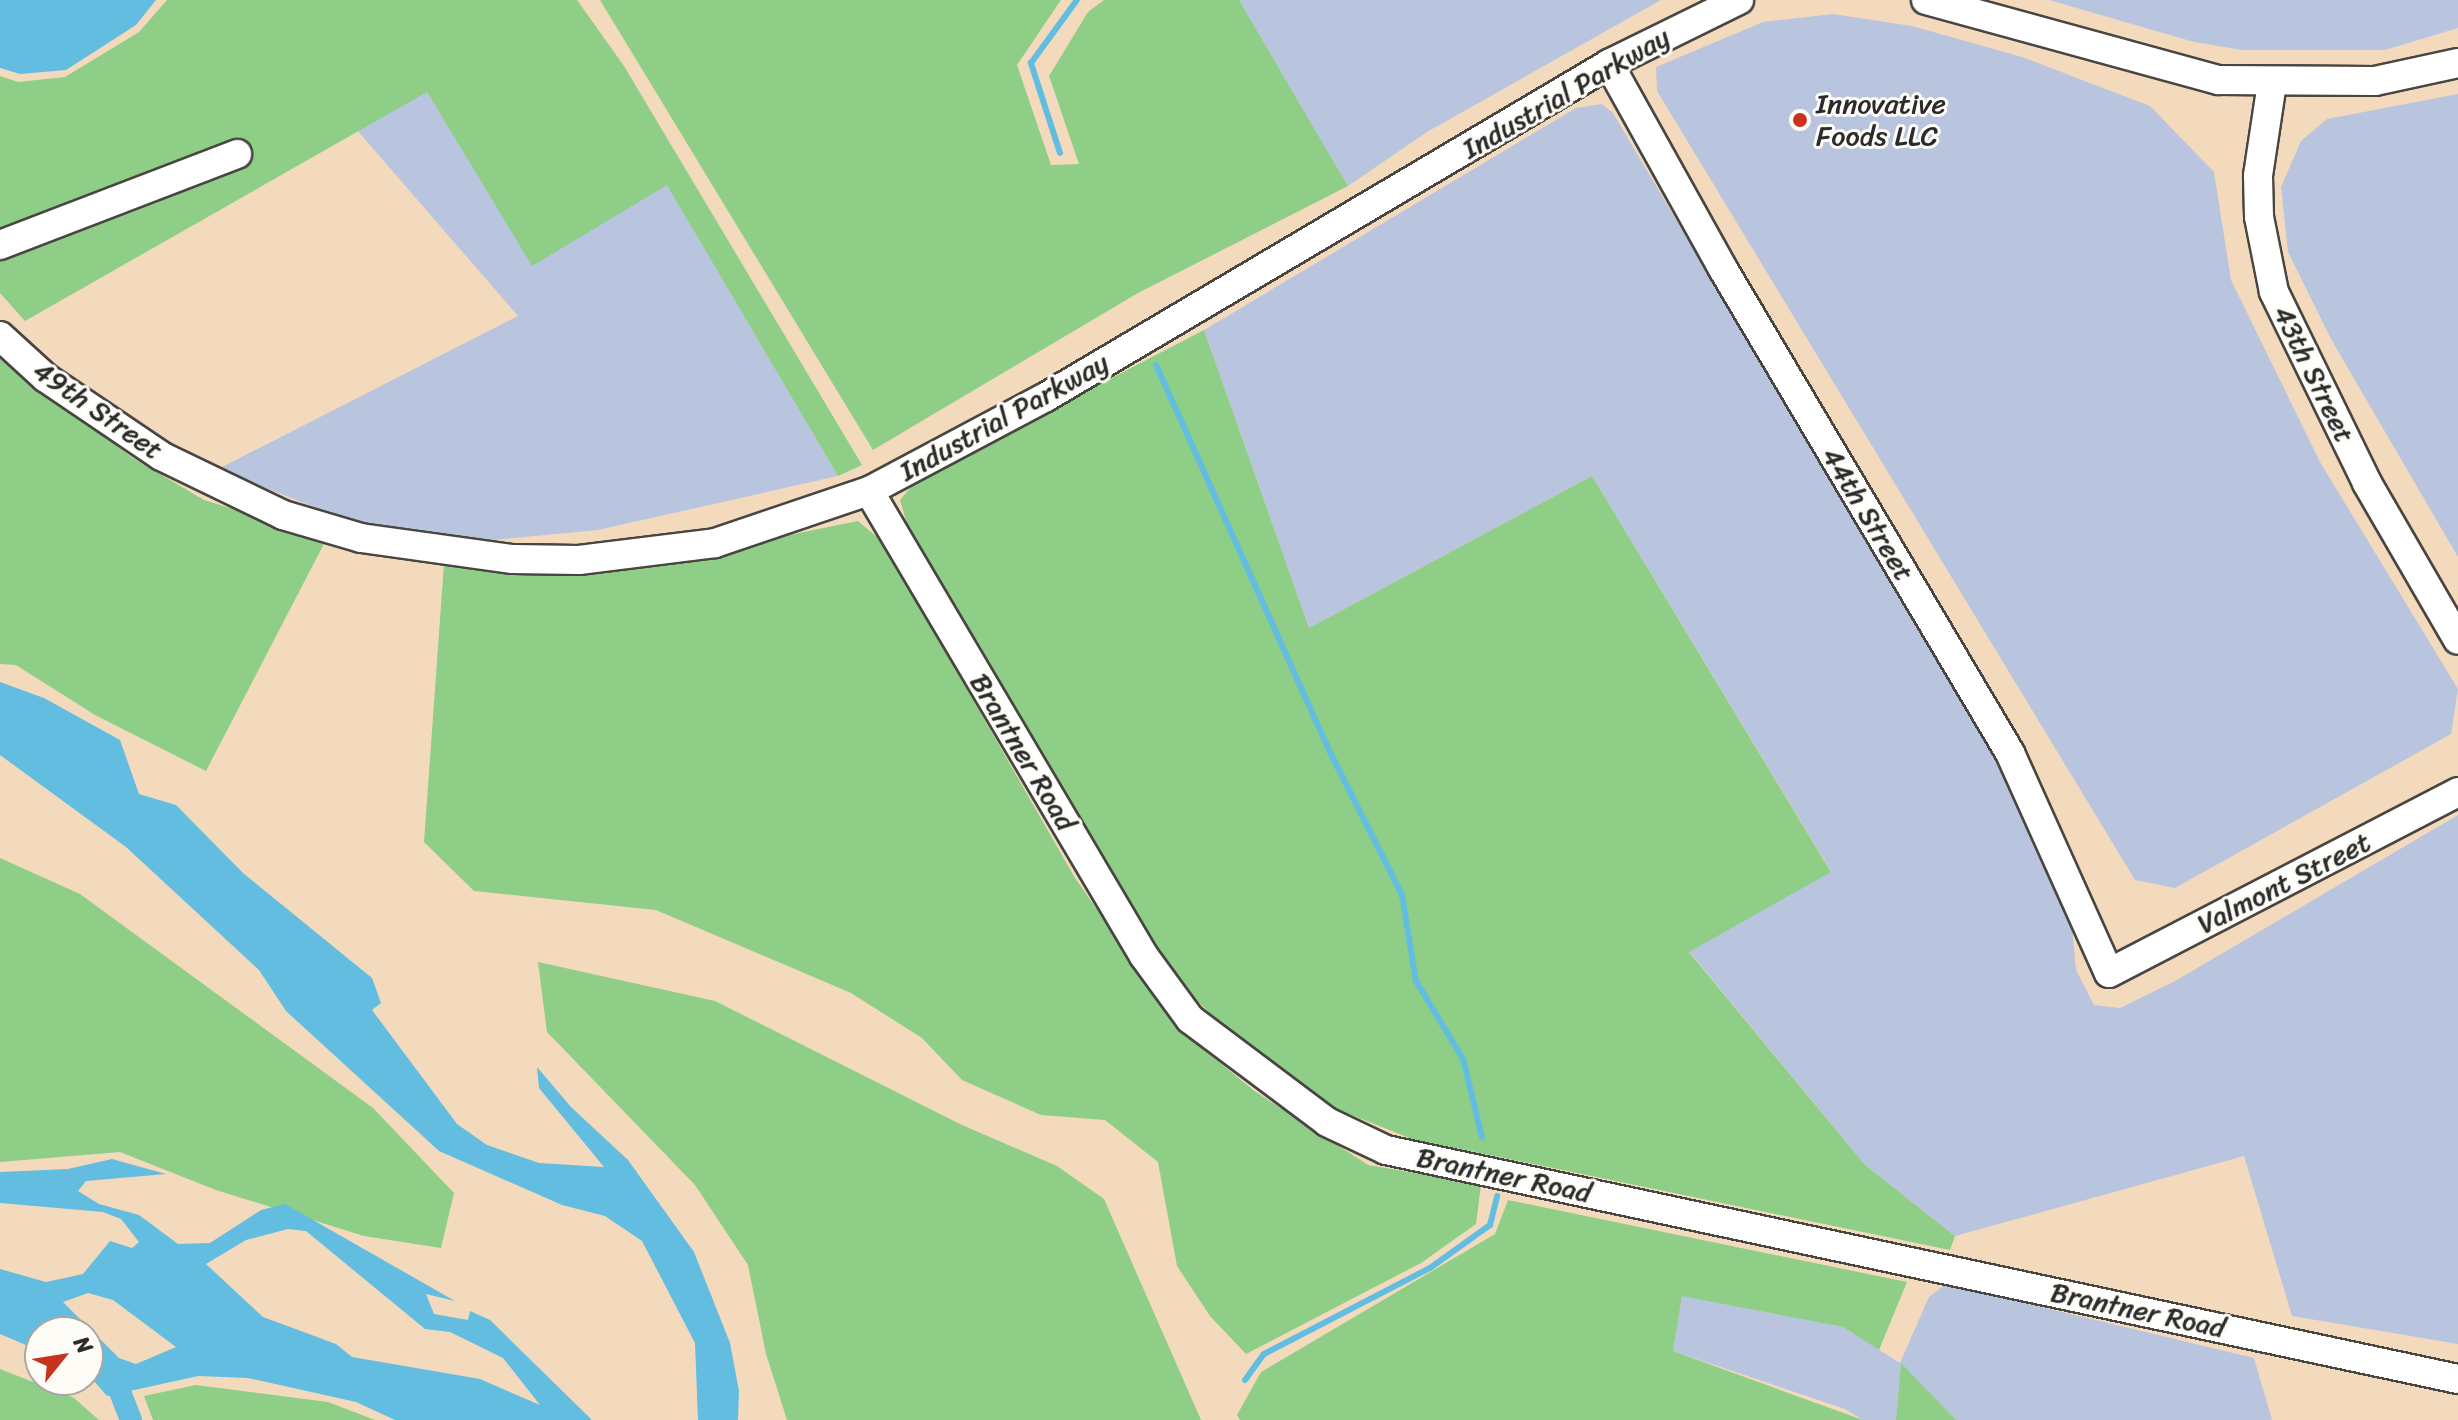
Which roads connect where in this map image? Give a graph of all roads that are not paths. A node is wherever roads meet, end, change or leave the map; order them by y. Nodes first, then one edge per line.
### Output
1 (1739, 0) edge
2 (1926, 0) edge
3 (2458, 63) edge
4 (1609, 64) junction
5 (2272, 83) junction
6 (237, 154) dead end
7 (0, 245) edge
8 (0, 336) edge
9 (201, 477) joint
10 (869, 491) junction
11 (2458, 640) edge
12 (2458, 792) edge
13 (2109, 973) joint
14 (2458, 1379) edge

1 - 4 street, Industrial Parkway
2 - 5 street
3 - 5 street
4 - 10 street, Industrial Parkway
4 - 13 street, 44th Street
5 - 11 street, 43th Street
6 - 7 street
8 - 9 street, 49th Street
9 - 10 street, Industrial Parkway
10 - 14 street, Brantner Road
12 - 13 street, Valmont Street

